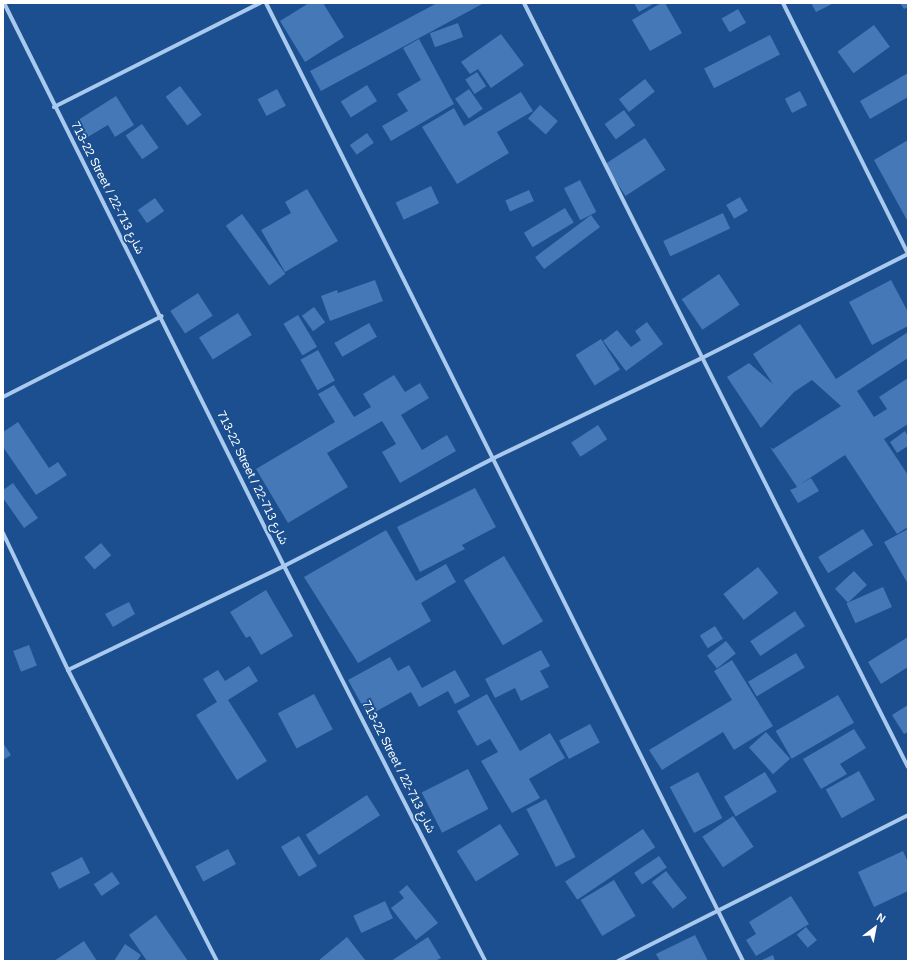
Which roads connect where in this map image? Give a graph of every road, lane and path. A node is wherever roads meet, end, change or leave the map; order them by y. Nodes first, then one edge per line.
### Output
1 (4, 3) edge
2 (260, 3) edge
3 (266, 3) edge
4 (524, 3) edge
5 (783, 3) edge
6 (54, 107) junction
7 (908, 254) edge
8 (162, 316) junction
9 (702, 358) junction
10 (3, 396) edge
11 (494, 458) junction
12 (3, 533) edge
13 (284, 566) junction
14 (68, 670) junction
15 (908, 768) edge
16 (908, 815) edge
17 (718, 910) junction
18 (217, 961) edge
19 (485, 961) edge
20 (618, 961) edge
21 (743, 961) edge

1 - 6 street, 713-22 Street / شارع 713-22
2 - 6 street
3 - 11 street
4 - 9 street
5 - 7 street
6 - 8 street, 713-22 Street / شارع 713-22
7 - 9 street
8 - 10 street
8 - 13 street, 713-22 Street / شارع 713-22
9 - 11 street
9 - 15 street
11 - 13 street
11 - 17 street
12 - 14 street
13 - 14 street
13 - 19 street, 713-22 Street / شارع 713-22
14 - 18 street
16 - 17 street
17 - 20 street
17 - 21 street

